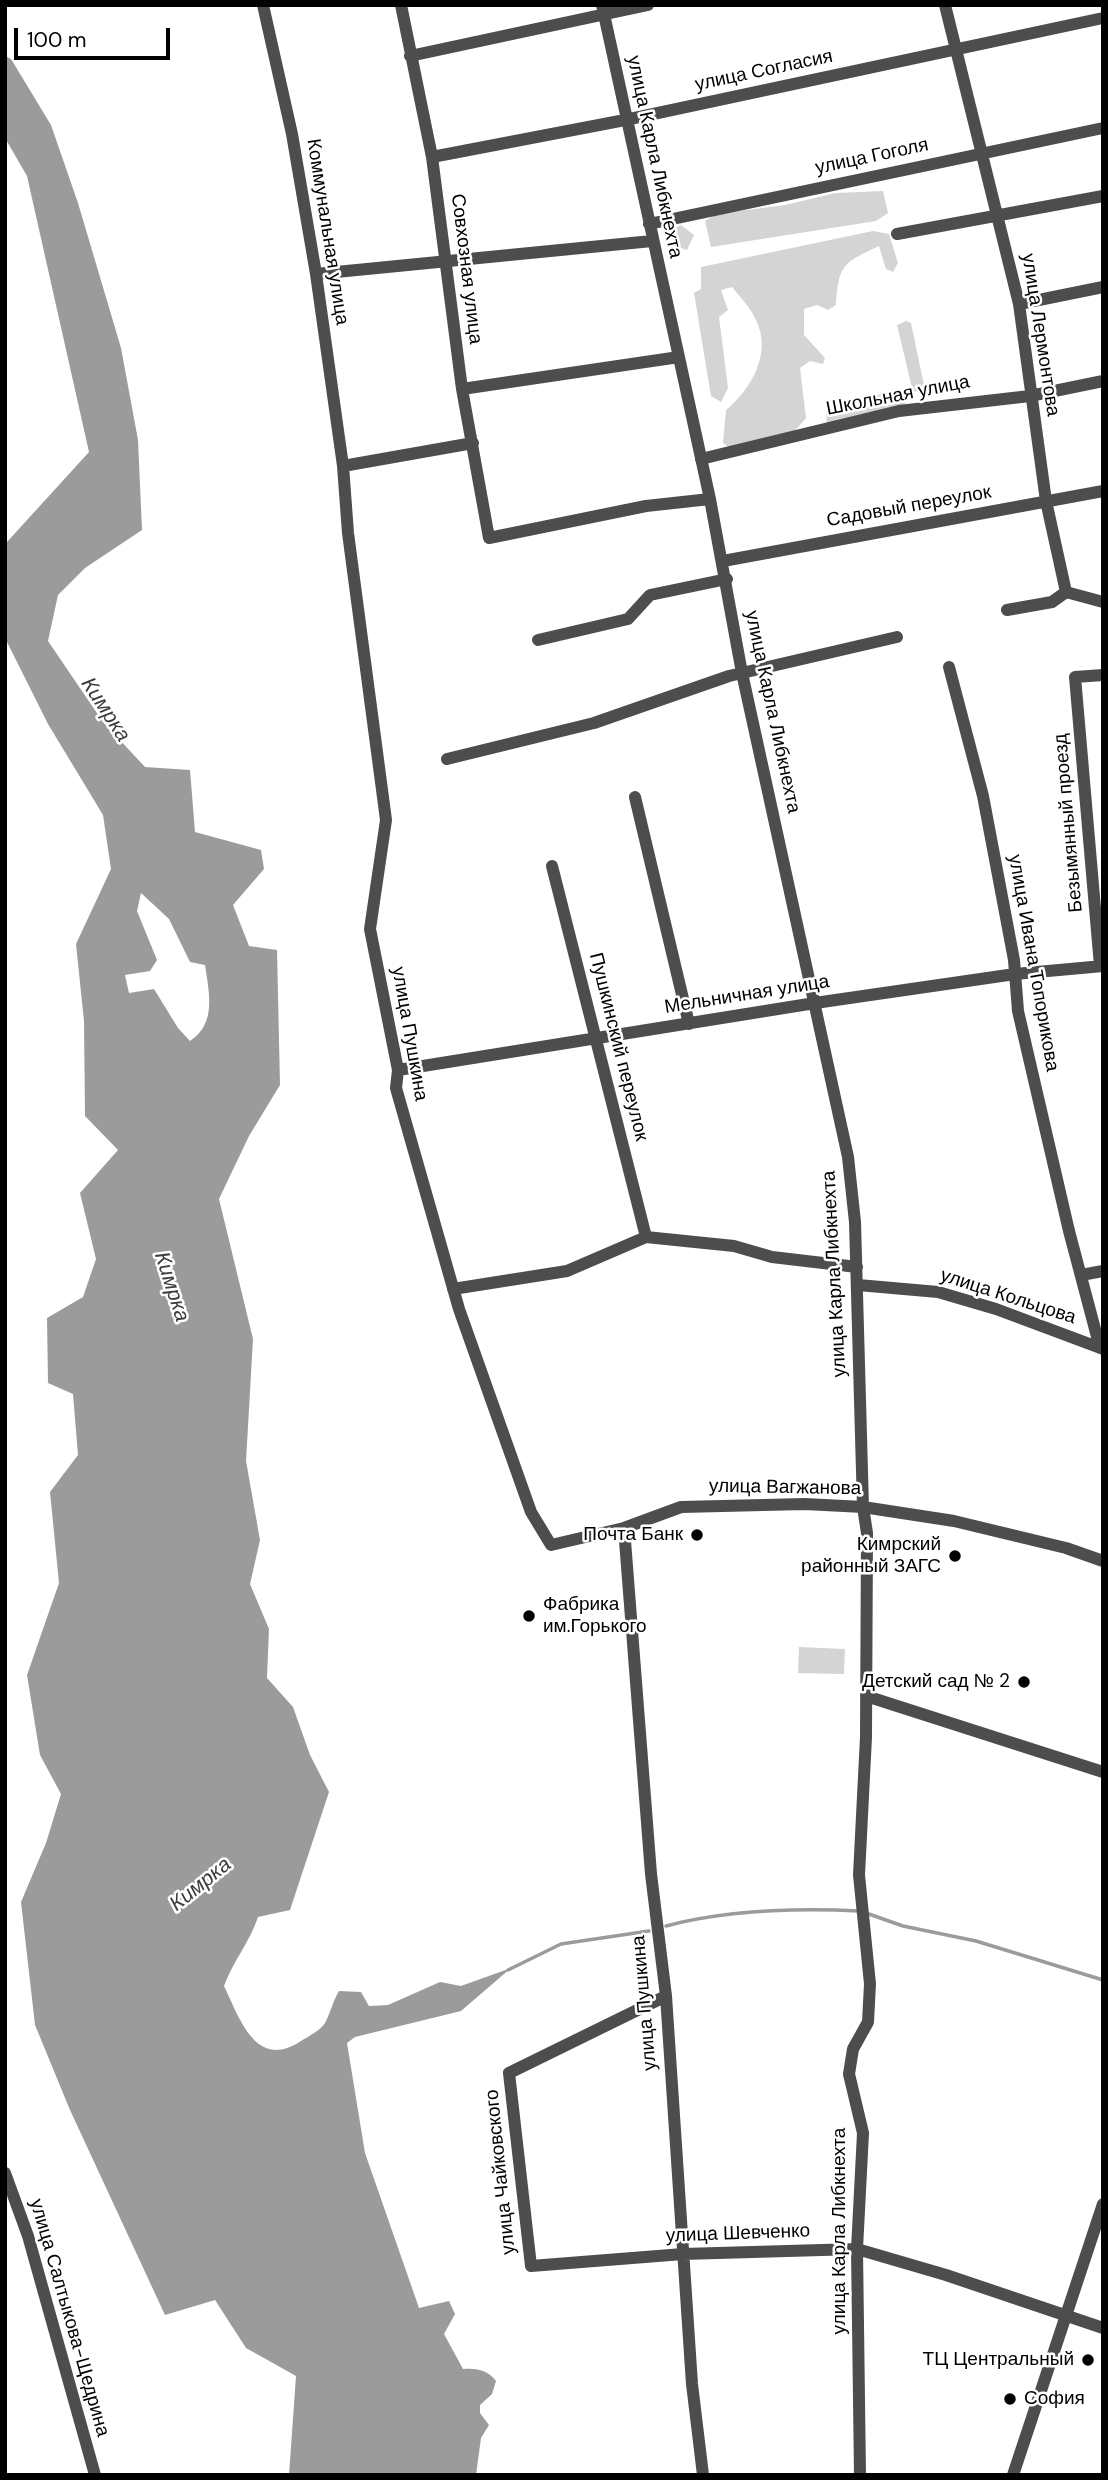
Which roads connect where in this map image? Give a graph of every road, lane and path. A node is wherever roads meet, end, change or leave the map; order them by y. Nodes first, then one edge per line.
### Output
1 (401, 5) edge
2 (648, 5) edge
3 (945, 5) edge
4 (266, 6) edge
5 (603, 10) edge
6 (1103, 18) edge
7 (955, 50) junction
8 (410, 56) junction
9 (625, 120) junction
10 (1103, 128) edge
11 (982, 154) junction
12 (432, 157) junction
13 (1103, 196) edge
14 (999, 214) junction
15 (649, 224) junction
16 (897, 234) dead end
17 (652, 241) junction
18 (446, 262) junction
19 (316, 274) junction
20 (1103, 287) edge
21 (1019, 304) junction
22 (679, 357) junction
23 (1103, 381) edge
24 (462, 389) junction
25 (1030, 396) junction
26 (473, 443) junction
27 (701, 459) junction
28 (343, 466) junction
29 (1103, 491) edge
30 (710, 499) junction
31 (1046, 501) junction
32 (723, 561) junction
33 (727, 579) junction
34 (1066, 592) junction
35 (1103, 603) edge
36 (1007, 610) dead end
37 (897, 637) dead end
38 (538, 640) dead end
39 (948, 667) dead end
40 (742, 673) junction
41 (1103, 675) edge
42 (447, 759) dead end
43 (635, 797) dead end
44 (552, 866) dead end
45 (1102, 966) edge
46 (1015, 974) junction
47 (815, 1003) junction
48 (690, 1024) junction
49 (597, 1040) junction
50 (398, 1070) junction
51 (646, 1237) junction
52 (857, 1267) junction
53 (1103, 1271) edge
54 (1081, 1276) junction
55 (858, 1285) junction
56 (453, 1289) junction
57 (1101, 1349) edge
58 (863, 1507) junction
59 (624, 1528) junction
60 (551, 1545) joint
61 (1103, 1561) edge
62 (866, 1696) junction
63 (1103, 1772) edge
64 (666, 1996) junction
65 (5, 2173) edge
66 (1103, 2204) edge
67 (857, 2249) junction
68 (683, 2254) junction
69 (531, 2266) joint
70 (1068, 2316) junction
71 (1103, 2328) edge
72 (95, 2475) edge
73 (703, 2475) edge
74 (860, 2475) edge
75 (1013, 2475) edge

1 - 8 street, Совхозная улица
2 - 5 street
3 - 7 street, улица Лермонтова
4 - 19 street, Коммунальная улица
5 - 8 street
5 - 9 street, улица Карла Либкнехта
6 - 7 street, улица Согласия
7 - 9 street, улица Согласия
7 - 11 street, улица Лермонтова
8 - 12 street, Совхозная улица
9 - 12 street, улица Согласия
9 - 15 street, улица Карла Либкнехта
10 - 11 street, улица Гоголя
11 - 14 street, улица Лермонтова
11 - 15 street, улица Гоголя
12 - 18 street, Совхозная улица
13 - 14 street
14 - 16 street
14 - 21 street, улица Лермонтова
15 - 17 street, улица Карла Либкнехта
17 - 18 street
17 - 22 street, улица Карла Либкнехта
18 - 19 street
18 - 24 street, Совхозная улица
19 - 28 street, Коммунальная улица
20 - 21 street
21 - 25 street, улица Лермонтова
22 - 24 street
22 - 27 street, улица Карла Либкнехта
23 - 25 street, Школьная улица
24 - 26 street, Совхозная улица
25 - 27 street, Школьная улица
25 - 31 street, улица Лермонтова
26 - 28 street
26 - 30 street, Совхозная улица
27 - 30 street, улица Карла Либкнехта
28 - 50 street, улица Пушкина
29 - 31 street, Садовый переулок
30 - 32 street, улица Карла Либкнехта
31 - 32 street, Садовый переулок
31 - 34 street, улица Лермонтова
32 - 33 street, улица Карла Либкнехта
33 - 38 street
33 - 40 street, улица Карла Либкнехта
34 - 35 street
34 - 36 street
37 - 40 street
39 - 46 street, улица Ивана Топорикова
40 - 42 street
40 - 47 street, улица Карла Либкнехта
41 - 45 street, Безымянный проезд
43 - 48 street
44 - 49 street, Пушкинский переулок
45 - 46 street, Мельничная улица
46 - 47 street, Мельничная улица
46 - 54 street, улица Ивана Топорикова
47 - 48 street, Мельничная улица
47 - 52 street, улица Карла Либкнехта
48 - 49 street, Мельничная улица
49 - 50 street, Мельничная улица
49 - 51 street, Пушкинский переулок
50 - 56 street, улица Пушкина
51 - 52 street
51 - 56 street
52 - 55 street, улица Карла Либкнехта
53 - 54 street
54 - 57 street, улица Ивана Топорикова
55 - 57 street, улица Кольцова
55 - 58 street, улица Карла Либкнехта
56 - 60 street, улица Пушкина
58 - 59 street, улица Вагжанова
58 - 61 street, улица Вагжанова
58 - 62 street, улица Карла Либкнехта
59 - 60 street, улица Вагжанова
59 - 64 street, улица Пушкина
62 - 63 street
62 - 67 street, улица Карла Либкнехта
64 - 68 street, улица Пушкина
64 - 69 street, улица Чайковского
65 - 72 street, улица Салтыкова-Щедрина
66 - 70 street
67 - 68 street, улица Шевченко
67 - 70 street, улица Шевченко
67 - 74 street, улица Карла Либкнехта
68 - 69 street, улица Шевченко
68 - 73 street, улица Пушкина
70 - 71 street, улица Шевченко
70 - 75 street

